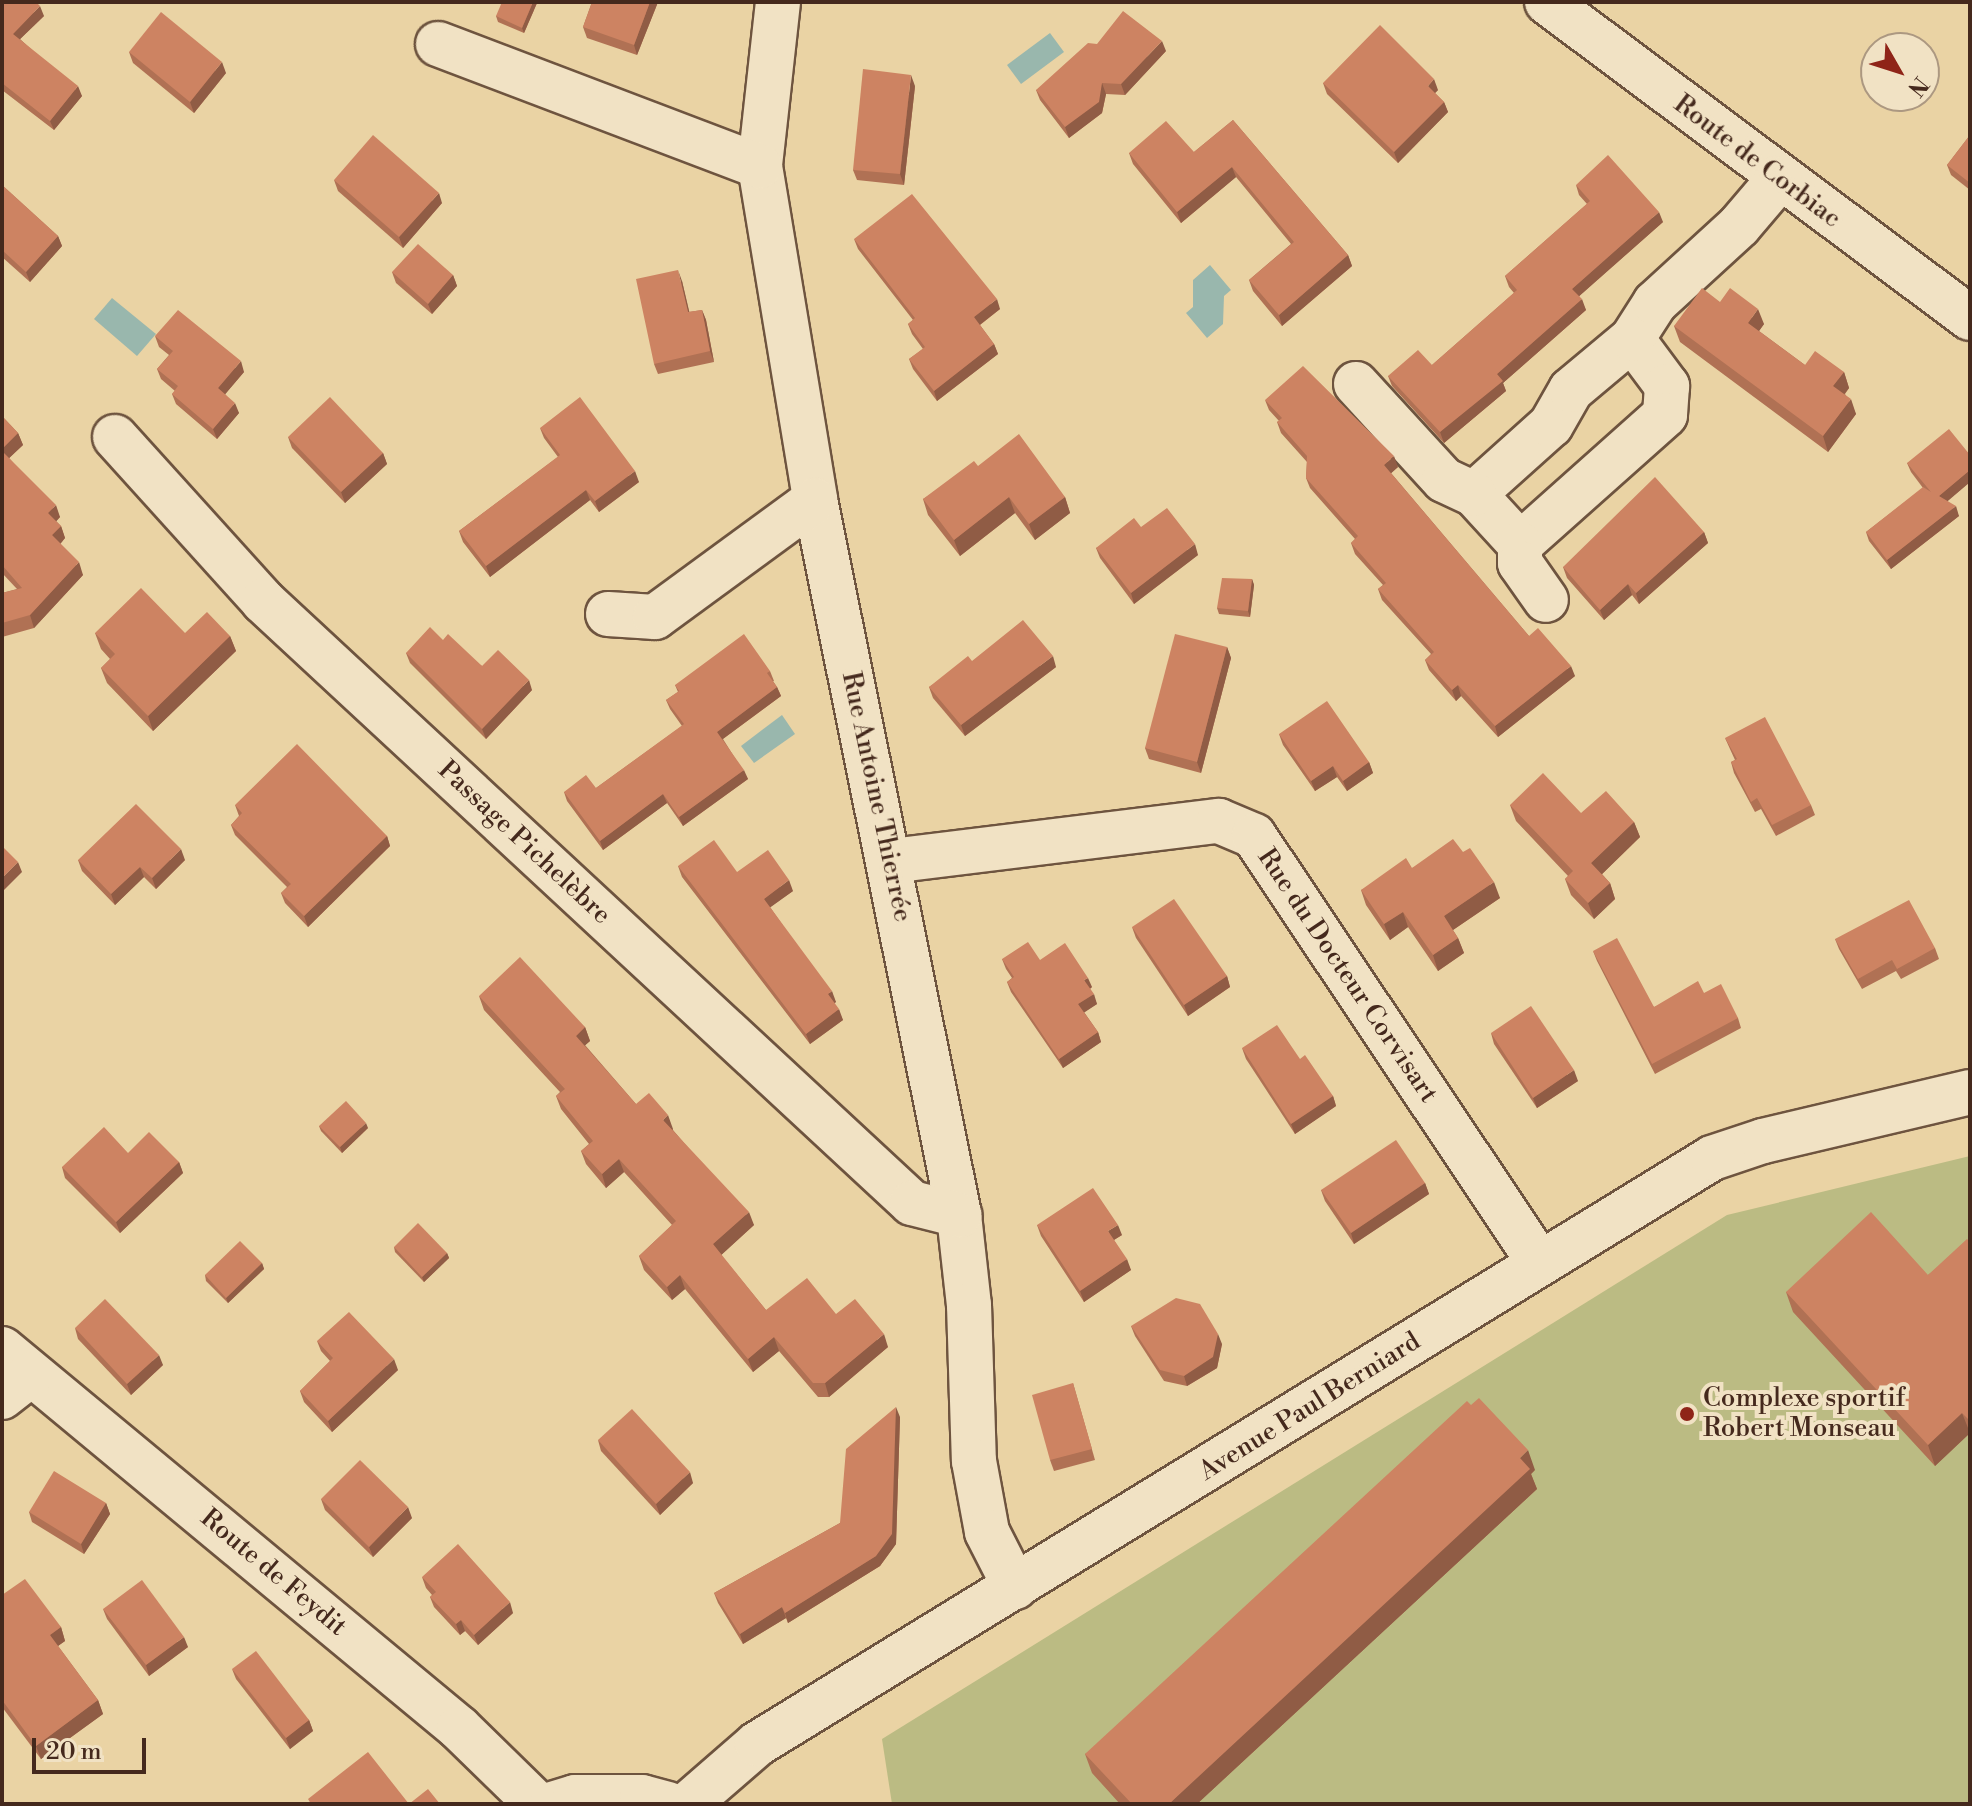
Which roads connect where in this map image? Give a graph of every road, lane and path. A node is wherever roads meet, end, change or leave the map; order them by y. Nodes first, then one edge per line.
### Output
1 (778, 2) edge
2 (1547, 2) edge
3 (438, 44) dead end
4 (760, 166) junction
5 (1779, 179) junction
6 (1970, 318) edge
7 (1632, 339) junction
8 (1356, 384) dead end
9 (115, 437) dead end
10 (1474, 494) junction
11 (815, 500) junction
12 (1520, 544) junction
13 (1546, 600) dead end
14 (608, 614) dead end
15 (891, 861) junction
16 (1970, 1092) edge
17 (959, 1215) junction
18 (1539, 1262) junction
19 (12, 1374) edge
20 (1015, 1587) junction
21 (537, 1804) edge
22 (552, 1804) edge
23 (668, 1804) edge
24 (688, 1804) edge

1 - 4 street, Rue Antoine Thierrée
2 - 5 street, Route de Corbiac
3 - 4 street
4 - 11 street, Rue Antoine Thierrée
5 - 6 street, Route de Corbiac
5 - 7 street
7 - 10 street
7 - 12 street
8 - 10 street
9 - 17 street, Passage Pichelèbre
10 - 12 street
11 - 14 street
11 - 15 street, Rue Antoine Thierrée
12 - 13 street
15 - 17 street, Rue Antoine Thierrée
15 - 18 street, Rue du Docteur Corvisart
16 - 18 street, Avenue Paul Berniard
17 - 20 street, Rue Antoine Thierrée
18 - 20 street, Avenue Paul Berniard
19 - 21 street, Route de Feydit
20 - 24 street, Avenue Paul Berniard
22 - 23 street

